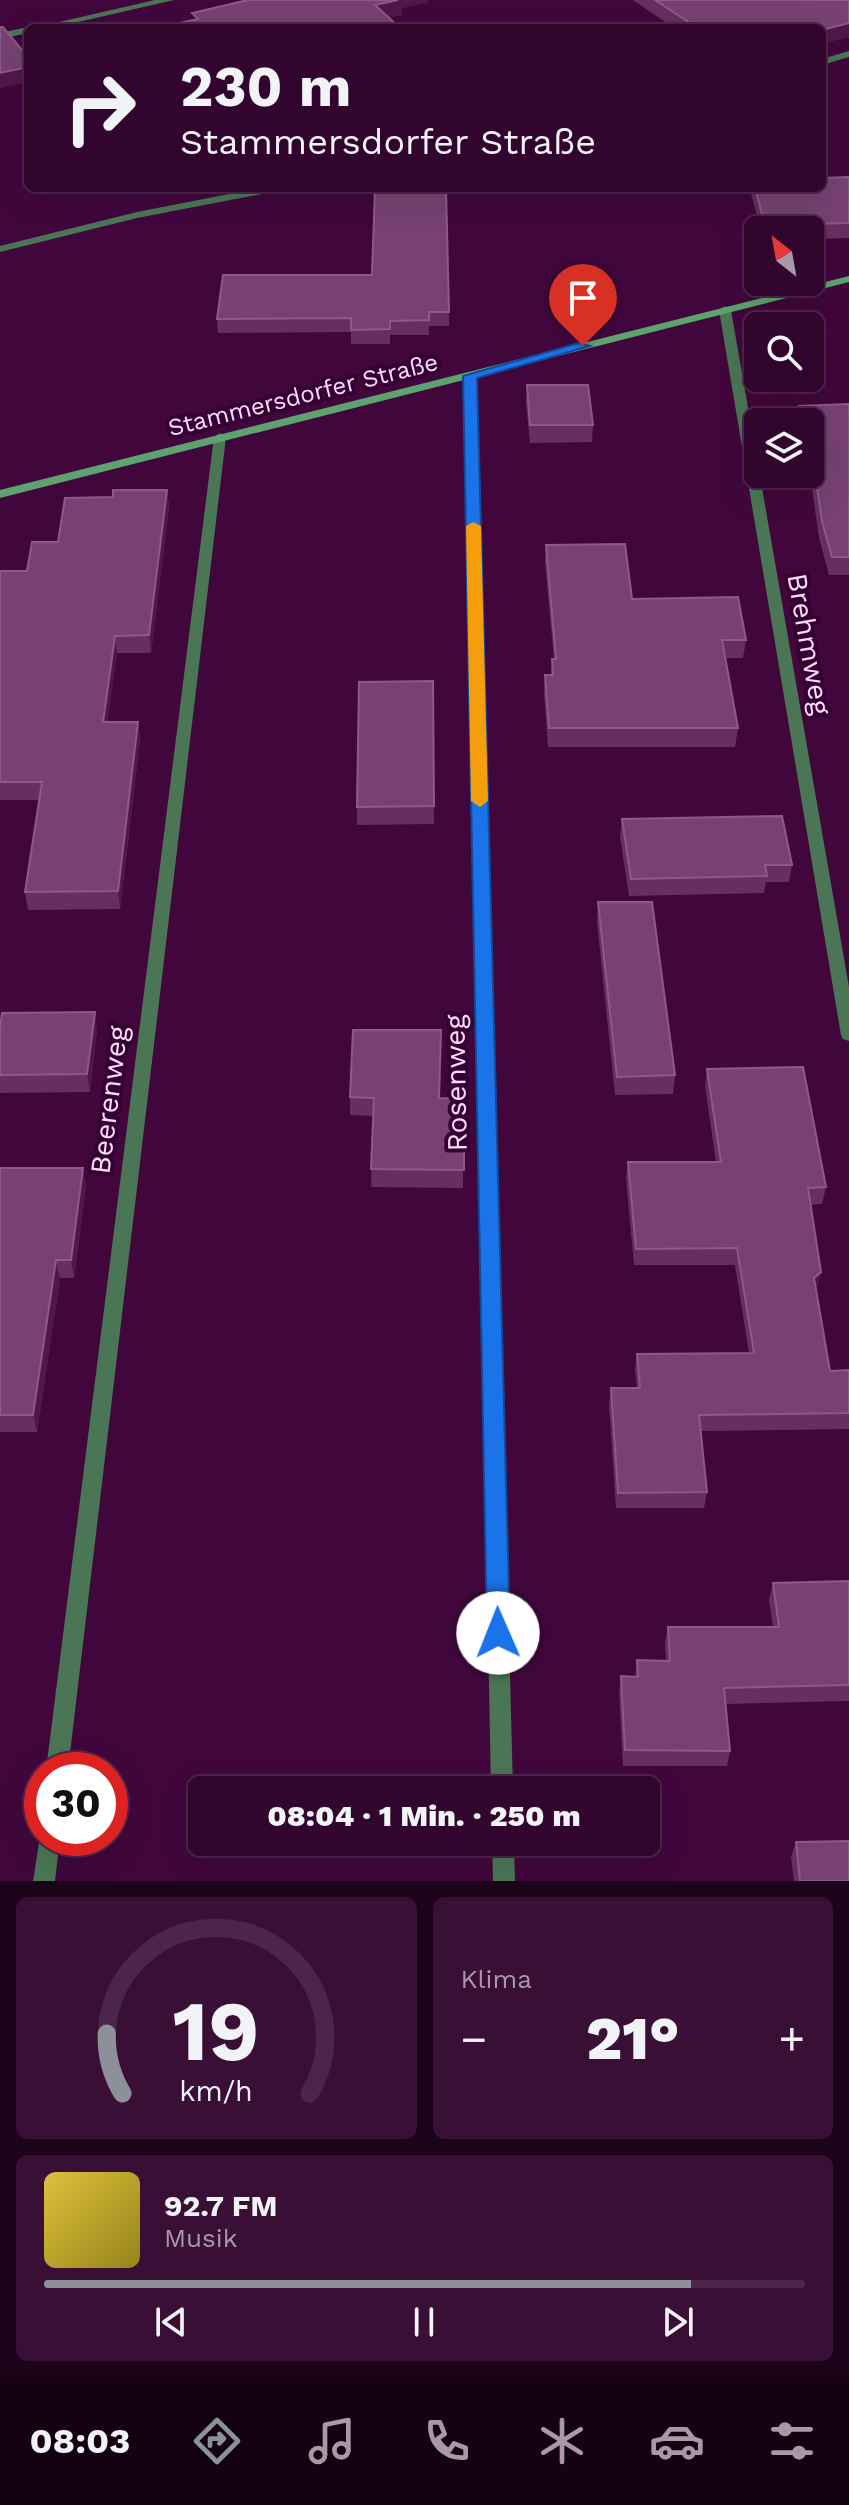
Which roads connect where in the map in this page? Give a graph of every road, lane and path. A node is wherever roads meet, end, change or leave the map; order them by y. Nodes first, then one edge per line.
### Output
1 (169, 0) edge
2 (57, 24) edge
3 (24, 31) edge
4 (0, 36) edge
5 (849, 54) edge
6 (826, 61) edge
7 (256, 192) edge
8 (0, 249) edge
9 (849, 279) edge
10 (725, 310) junction
11 (470, 376) junction
12 (220, 437) junction
13 (0, 494) edge
14 (849, 1035) edge
15 (59, 1752) edge
16 (502, 1776) edge
17 (47, 1856) edge
18 (503, 1856) edge
19 (44, 1881) edge
20 (504, 1881) edge

1 - 2 street
3 - 4 street
5 - 6 street
7 - 8 street
9 - 10 main road, Stammersdorfer Straße
10 - 11 main road, Stammersdorfer Straße
10 - 14 street, Brehmweg
11 - 12 main road, Stammersdorfer Straße
11 - 16 street, Rosenweg
12 - 13 main road, Stammersdorfer Straße
12 - 15 street, Beerenweg
17 - 19 street
18 - 20 street

